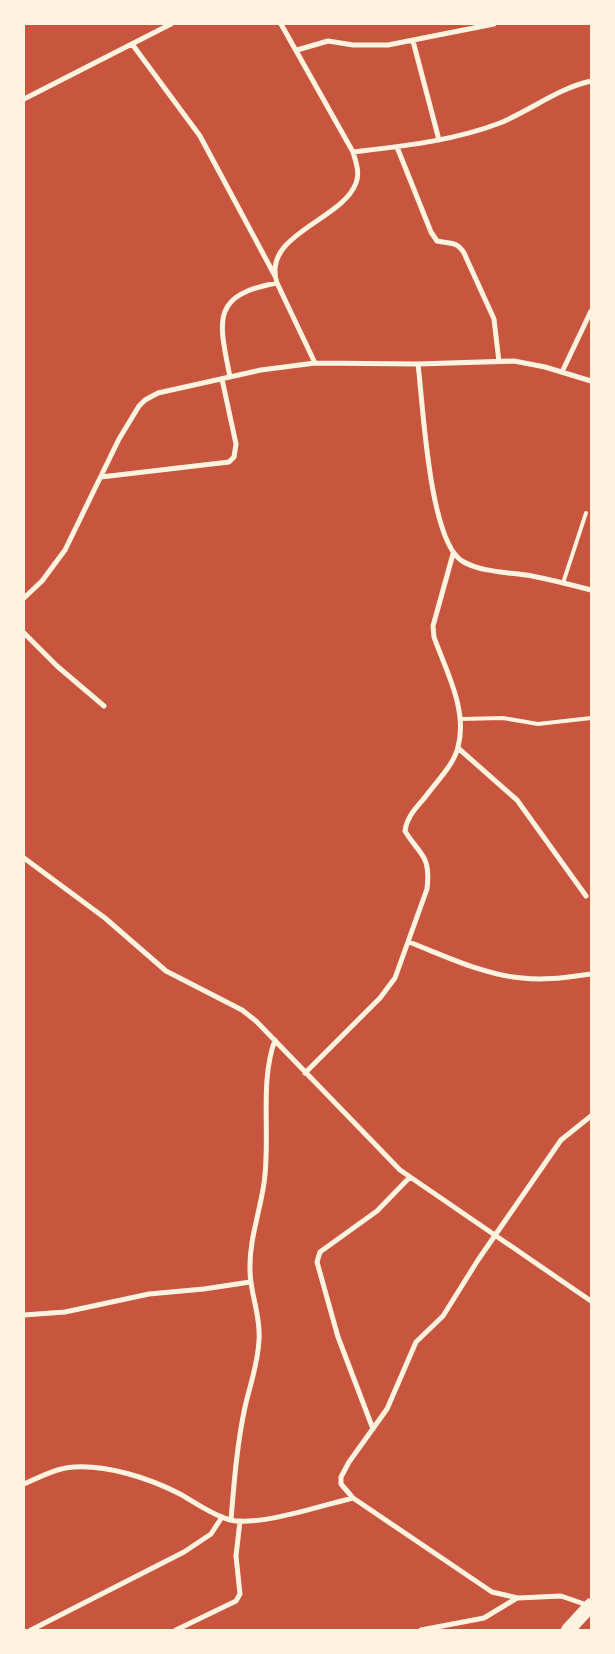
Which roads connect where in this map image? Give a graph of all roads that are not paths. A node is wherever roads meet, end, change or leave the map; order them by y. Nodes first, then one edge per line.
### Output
1 (171, 24) edge
2 (281, 24) edge
3 (494, 24) edge
4 (413, 41) junction
5 (132, 44) junction
6 (297, 50) junction
7 (591, 81) edge
8 (24, 99) edge
9 (439, 140) junction
10 (397, 147) junction
11 (353, 152) junction
12 (275, 276) junction
13 (277, 283) junction
14 (591, 311) edge
15 (499, 362) junction
16 (315, 364) junction
17 (418, 364) junction
18 (562, 372) junction
19 (230, 377) junction
20 (222, 379) junction
21 (591, 381) edge
22 (101, 477) junction
23 (586, 513) dead end
24 (453, 554) junction
25 (563, 583) junction
26 (591, 590) edge
27 (24, 598) edge
28 (24, 633) edge
29 (104, 706) dead end
30 (591, 718) edge
31 (461, 719) junction
32 (458, 748) junction
33 (24, 858) edge
34 (586, 896) dead end
35 (409, 942) junction
36 (591, 974) edge
37 (274, 1040) junction
38 (305, 1073) junction
39 (591, 1116) edge
40 (410, 1177) junction
41 (496, 1236) junction
42 (250, 1282) junction
43 (591, 1301) edge
44 (24, 1315) edge
45 (373, 1429) junction
46 (24, 1484) edge
47 (353, 1498) junction
48 (222, 1517) junction
49 (231, 1520) junction
50 (240, 1521) junction
51 (518, 1598) junction
52 (591, 1606) edge
53 (30, 1630) edge
54 (176, 1630) edge
55 (420, 1630) edge
56 (568, 1630) edge

1 - 5 street
2 - 6 street
3 - 4 street
4 - 6 street
4 - 9 street
5 - 8 street
5 - 12 street
6 - 11 street
7 - 9 street
9 - 10 street
10 - 11 street
10 - 15 street
11 - 12 street
12 - 13 street
13 - 16 street
13 - 19 street
14 - 18 street
15 - 17 street
15 - 18 street
16 - 17 street
16 - 19 street
17 - 24 street
18 - 21 street
19 - 20 street
20 - 22 street
20 - 22 street
22 - 27 street
23 - 25 lane
24 - 25 street
24 - 31 street
25 - 26 street
28 - 29 street
30 - 31 lane
31 - 32 street
32 - 34 street
32 - 35 street
33 - 37 street
35 - 36 street
35 - 38 street
37 - 38 street
37 - 42 street
38 - 40 street
39 - 41 street
40 - 41 street
40 - 45 street
41 - 43 street
41 - 45 street
42 - 44 street
42 - 49 street
45 - 47 street
46 - 48 street
47 - 50 street
47 - 51 street
48 - 49 street
48 - 53 street
49 - 50 street
50 - 54 street
51 - 52 street
51 - 55 street
52 - 56 highway

